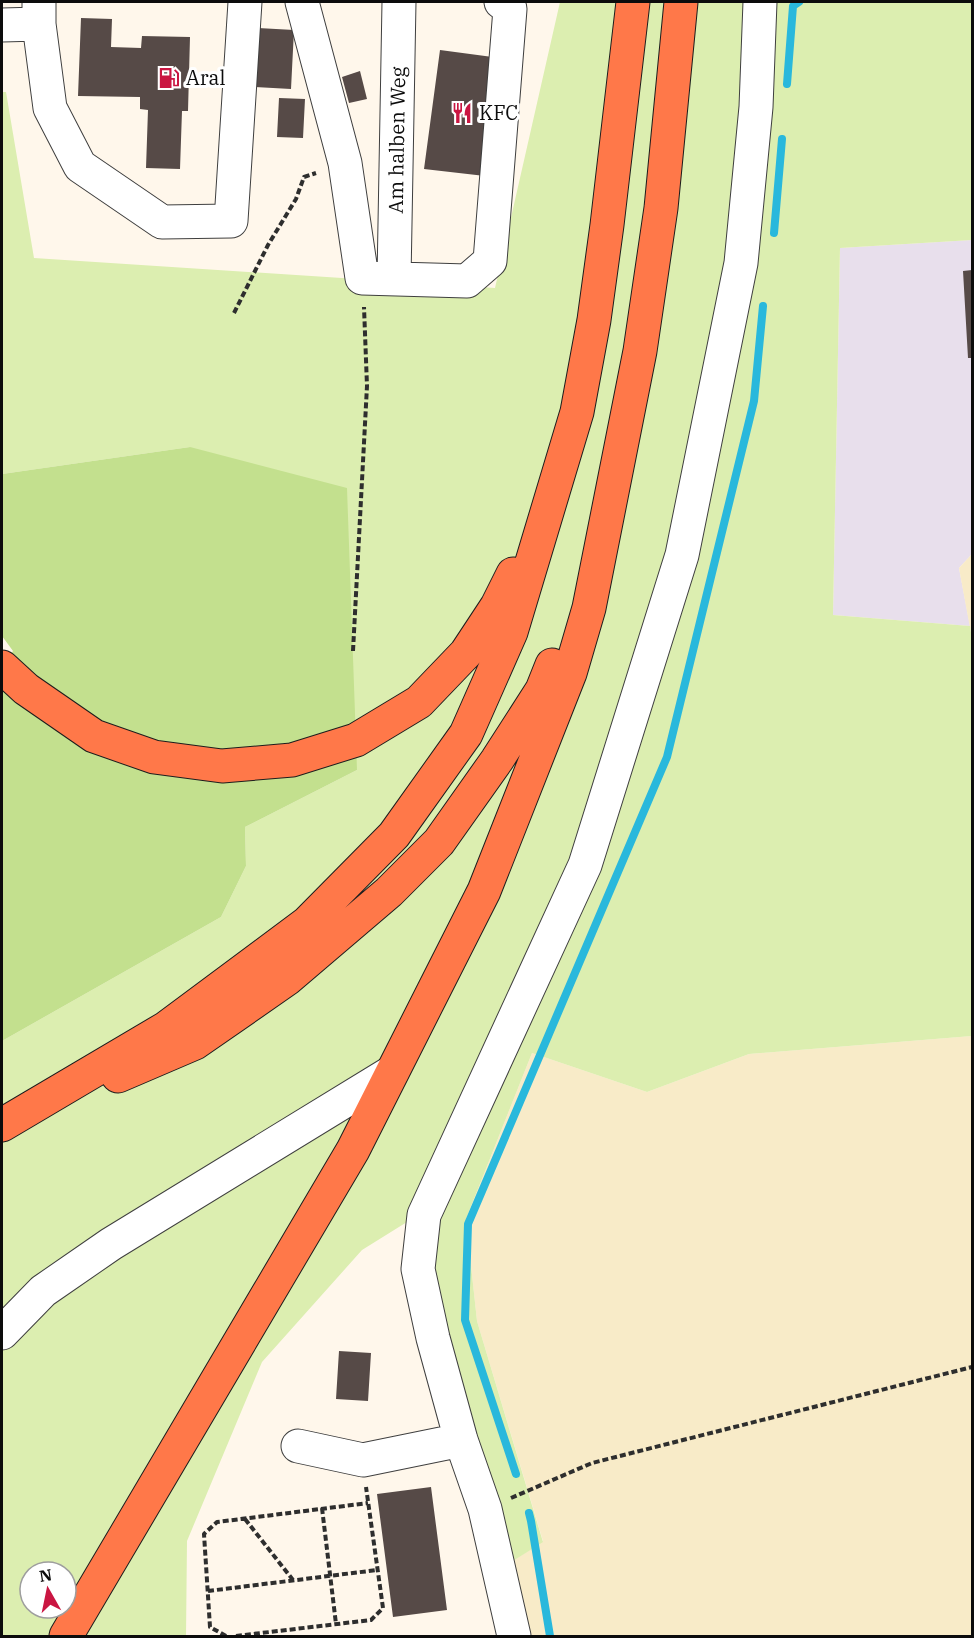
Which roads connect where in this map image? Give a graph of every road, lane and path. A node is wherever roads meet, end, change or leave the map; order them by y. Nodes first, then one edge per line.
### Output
1 (245, 2) edge
2 (302, 2) edge
3 (399, 2) edge
4 (501, 2) edge
5 (633, 2) edge
6 (681, 2) edge
7 (760, 2) edge
8 (39, 13) edge
9 (2, 25) edge
10 (345, 164) junction
11 (378, 278) junction
12 (234, 314) dead end
13 (553, 495) junction
14 (602, 537) junction
15 (353, 651) dead end
16 (2, 667) edge
17 (392, 1072) junction
18 (2, 1126) edge
19 (2, 1333) edge
20 (972, 1367) edge
21 (461, 1440) junction
22 (298, 1446) dead end
23 (322, 1508) junction
24 (485, 1509) junction
25 (244, 1518) junction
26 (377, 1570) junction
27 (330, 1576) junction
28 (293, 1580) junction
29 (208, 1591) junction
30 (336, 1624) junction
31 (66, 1636) edge
32 (226, 1636) edge
33 (236, 1636) edge
34 (514, 1636) edge

1 - 8 street
2 - 10 street
3 - 11 street, Am halben Weg
4 - 11 street
5 - 13 highway
6 - 14 highway
7 - 21 street
8 - 9 street
10 - 11 street
10 - 12 path
11 - 15 path
13 - 16 highway
13 - 18 highway
14 - 17 highway
14 - 18 highway
17 - 19 street
17 - 31 highway
20 - 24 path
21 - 22 street
21 - 24 street
23 - 25 path
23 - 26 path
23 - 27 path
24 - 34 street
25 - 28 path
25 - 29 path
26 - 27 path
26 - 30 path
27 - 28 path
27 - 30 path
28 - 29 path
29 - 32 path
30 - 33 path

